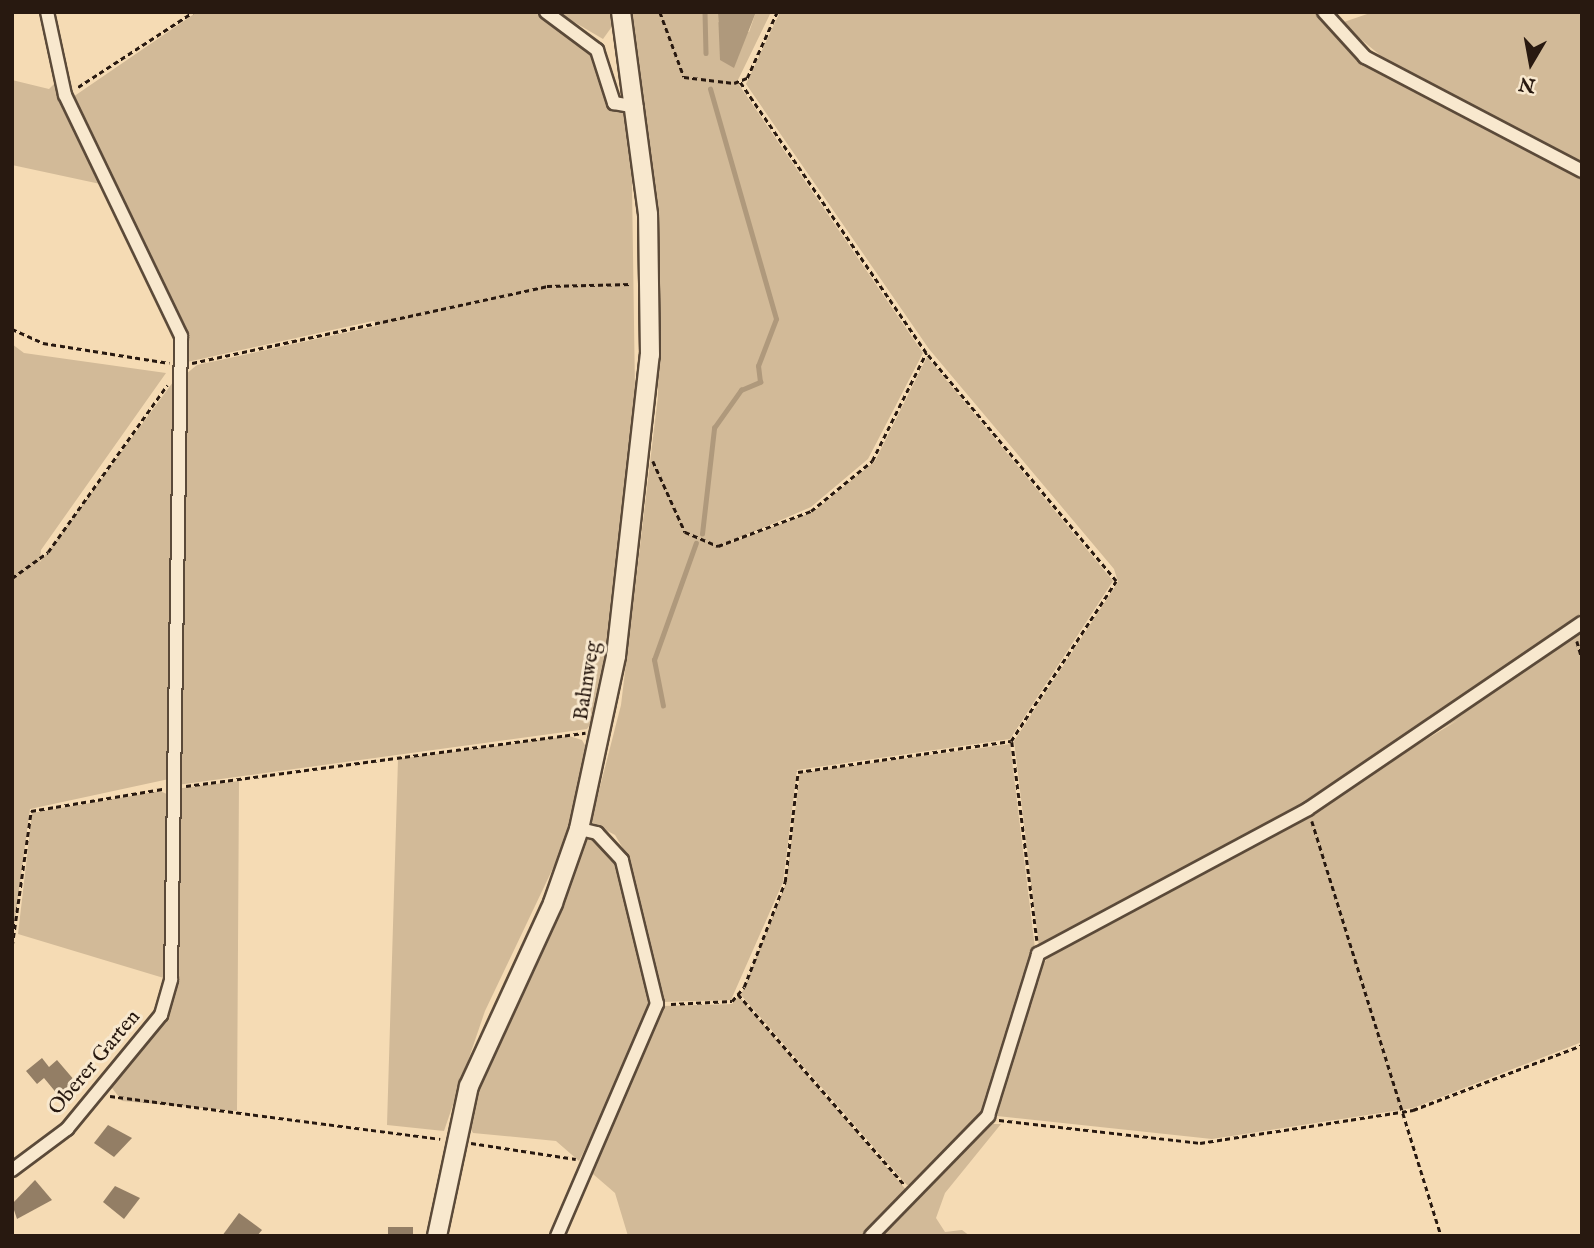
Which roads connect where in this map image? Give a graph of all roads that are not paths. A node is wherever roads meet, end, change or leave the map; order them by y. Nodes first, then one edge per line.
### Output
1 (47, 12) edge
2 (546, 12) edge
3 (621, 12) edge
4 (1324, 12) edge
5 (637, 107) junction
6 (1582, 171) edge
7 (1582, 623) edge
8 (579, 830) junction
9 (12, 1170) edge
10 (437, 1236) edge
11 (557, 1236) edge
12 (871, 1236) edge

1 - 9 street, Oberer Garten
2 - 5 street
3 - 5 main road, Bahnweg
4 - 6 street
5 - 8 main road, Bahnweg
7 - 12 street
8 - 10 main road, Bahnweg
8 - 11 street

